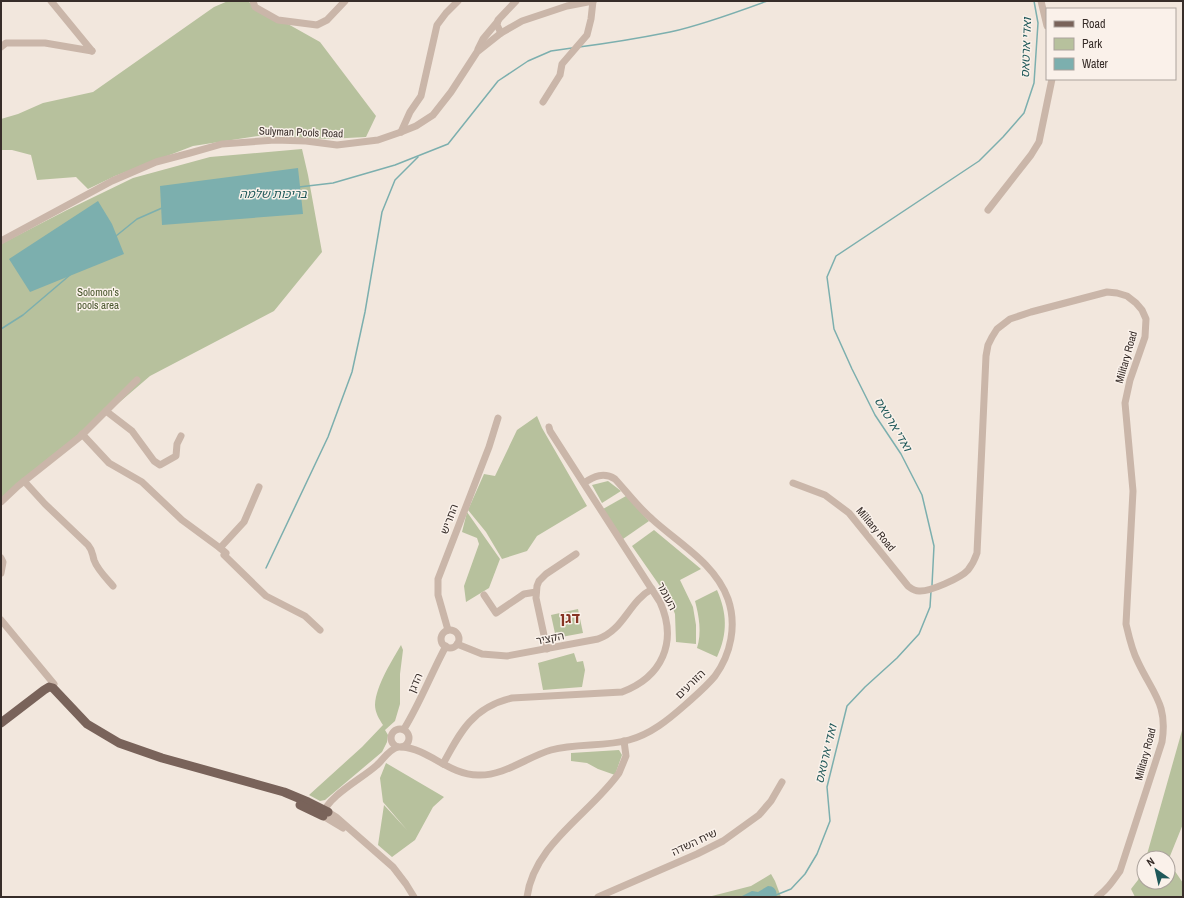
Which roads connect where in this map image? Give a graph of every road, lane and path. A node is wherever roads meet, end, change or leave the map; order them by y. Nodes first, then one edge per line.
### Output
1 (51, 1) edge
2 (253, 1) edge
3 (345, 1) edge
4 (458, 1) edge
5 (516, 1) edge
6 (593, 1) edge
7 (1041, 1) edge
8 (498, 20) junction
9 (1046, 22) edge
10 (501, 33) junction
11 (1, 47) edge
12 (477, 52) junction
13 (1052, 80) edge
14 (543, 102) dead end
15 (401, 132) junction
16 (988, 210) dead end
17 (1, 241) edge
18 (137, 380) dead end
19 (106, 410) junction
20 (498, 418) dead end
21 (550, 427) dead end
22 (82, 434) junction
23 (181, 436) dead end
24 (24, 481) junction
25 (584, 483) junction
26 (793, 483) dead end
27 (259, 487) dead end
28 (1, 502) edge
29 (220, 548) junction
30 (576, 554) dead end
31 (1, 558) edge
32 (1, 573) edge
33 (113, 586) dead end
34 (652, 589) junction
35 (536, 592) junction
36 (484, 595) dead end
37 (1, 620) edge
38 (320, 630) dead end
39 (448, 630) junction
40 (457, 644) junction
41 (446, 646) junction
42 (547, 649) junction
43 (48, 682) junction
44 (1, 722) edge
45 (404, 730) junction
46 (409, 737) junction
47 (390, 739) junction
48 (624, 741) junction
49 (119, 743) junction
50 (400, 747) junction
51 (419, 752) junction
52 (387, 754) junction
53 (443, 764) junction
54 (782, 782) dead end
55 (325, 812) junction
56 (414, 897) edge
57 (527, 897) edge
58 (598, 897) edge
59 (1097, 897) edge

1 - 11 street
2 - 3 street
4 - 15 street
5 - 8 street
6 - 10 street, Sulyman Pools Road
6 - 14 street
7 - 9 street
8 - 10 street
8 - 12 street
10 - 12 street, Sulyman Pools Road
12 - 15 street, Sulyman Pools Road
13 - 16 street
15 - 17 street, Sulyman Pools Road
18 - 19 street
19 - 22 street
19 - 23 street
20 - 39 street, החריש
21 - 25 street, העומר
22 - 24 street
22 - 29 street
24 - 28 street
24 - 33 street
25 - 34 street, העומר
25 - 48 street, הזורעים
26 - 59 street, Military Road
27 - 29 street
29 - 38 street
30 - 35 street
31 - 32 street
34 - 42 street, הקציר
34 - 53 street, העומר
35 - 36 street
35 - 42 street
37 - 43 street
39 - 40 street
39 - 41 street
40 - 41 street
40 - 42 street, הקציר
41 - 45 street, הדגן
43 - 44 main road
43 - 49 main road
44 - 49 main road
45 - 46 street
45 - 47 street
46 - 50 street
46 - 51 street
47 - 50 street
47 - 52 street
48 - 53 street, הזורעים
48 - 57 street
49 - 55 main road
50 - 51 street, הזורעים
50 - 52 street
51 - 53 street, הזורעים
52 - 55 street
54 - 58 street, שיח השדה
55 - 56 street

